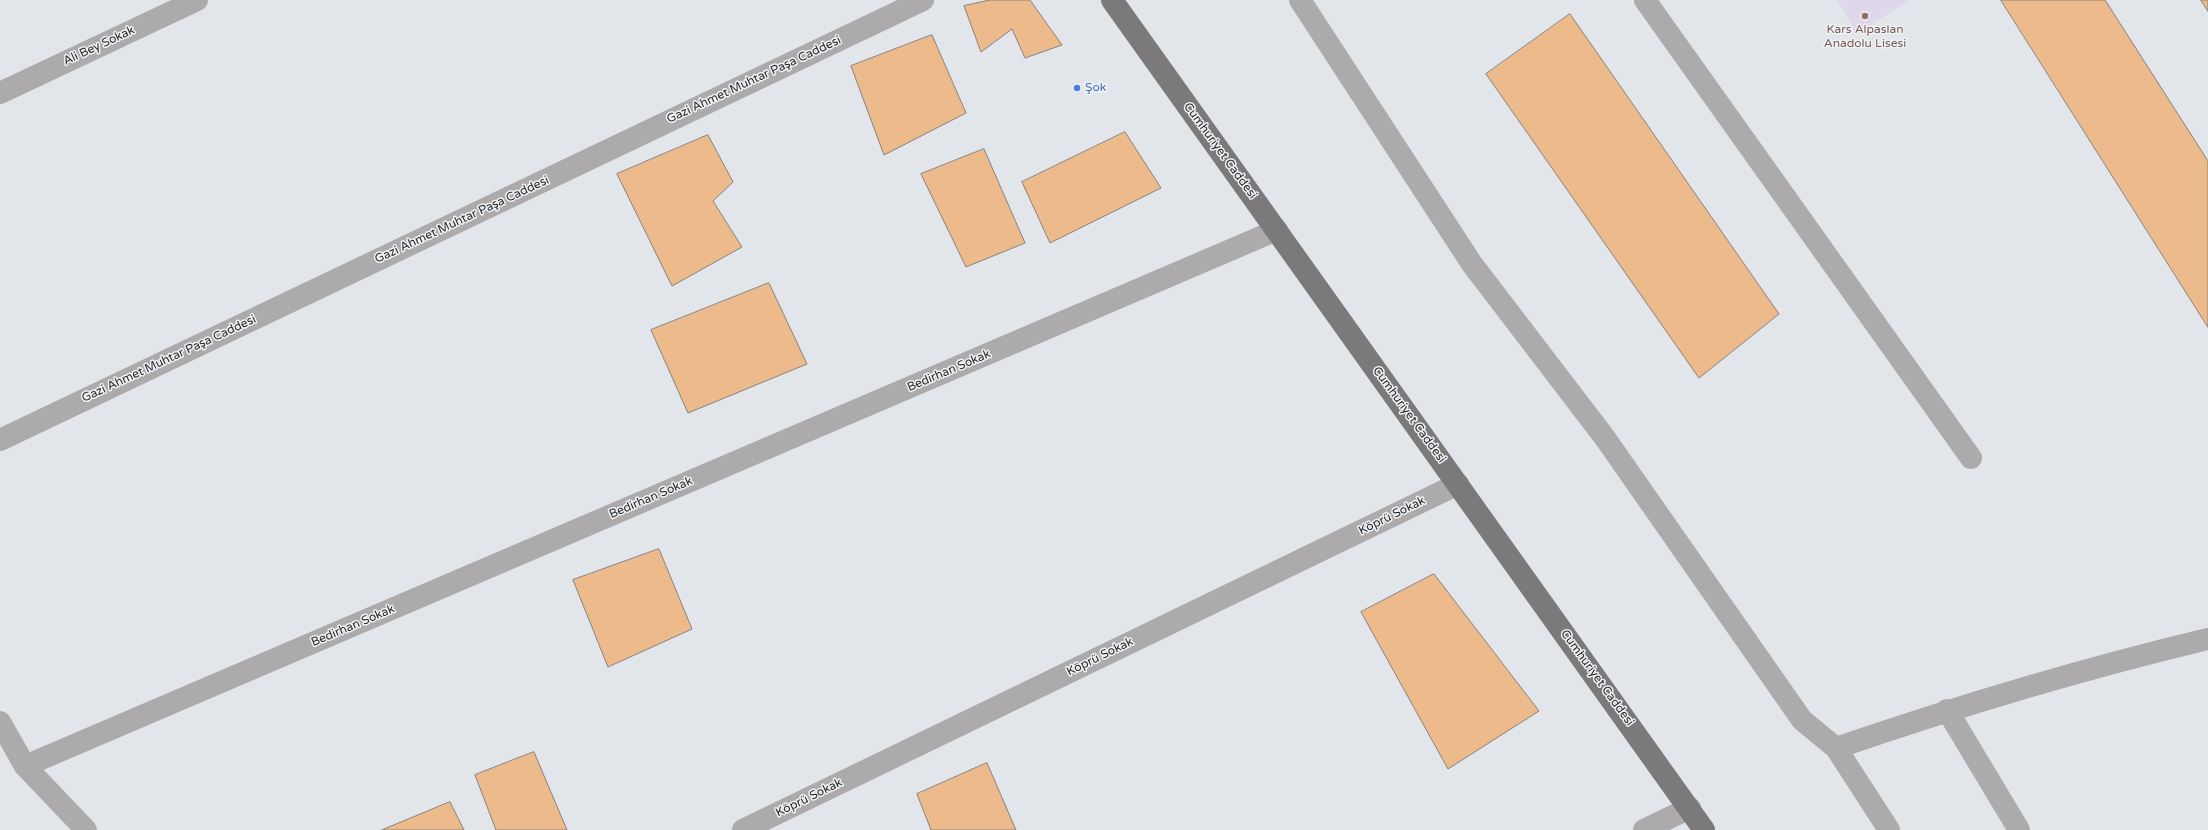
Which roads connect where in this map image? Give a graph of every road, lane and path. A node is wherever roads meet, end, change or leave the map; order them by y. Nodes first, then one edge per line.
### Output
1 (197, 0) edge
2 (923, 0) edge
3 (1112, 0) edge
4 (1300, 0) edge
5 (1645, 0) edge
6 (0, 93) edge
7 (1277, 230) junction
8 (0, 440) edge
9 (1971, 458) dead end
10 (1458, 484) junction
11 (2208, 639) edge
12 (1947, 710) junction
13 (0, 722) edge
14 (1836, 748) junction
15 (25, 766) junction
16 (1690, 808) junction
17 (86, 830) edge
18 (743, 830) edge
19 (1644, 830) edge
20 (1704, 830) edge
21 (1889, 830) edge
22 (2019, 830) edge

1 - 6 street, Ali Bey Sokak
2 - 8 street, Gazi Ahmet Muhtar Paşa Caddesi
3 - 7 main road, Cumhuriyet Caddesi
4 - 14 street
5 - 9 street
7 - 10 main road, Cumhuriyet Caddesi
7 - 15 street, Bedirhan Sokak
10 - 16 main road, Cumhuriyet Caddesi
10 - 18 street, Köprü Sokak
11 - 12 street
12 - 14 street
12 - 22 street
13 - 15 street
14 - 21 street
15 - 17 street
16 - 19 street
16 - 20 main road, Cumhuriyet Caddesi

